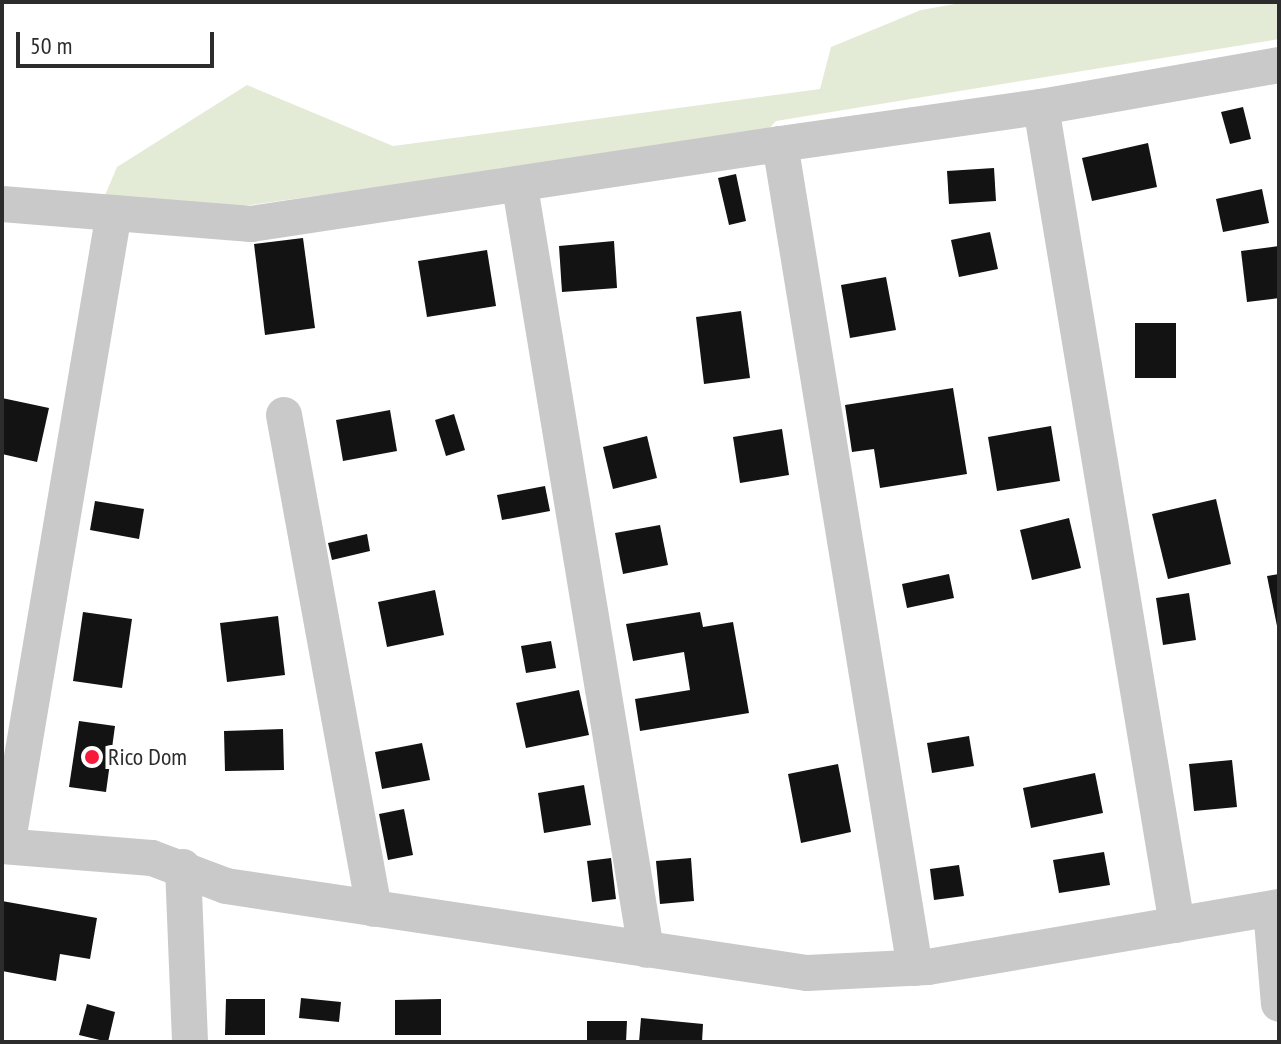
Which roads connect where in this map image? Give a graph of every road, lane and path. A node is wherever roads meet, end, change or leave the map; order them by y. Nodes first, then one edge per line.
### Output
1 (1279, 65) edge
2 (1041, 107) junction
3 (780, 144) junction
4 (520, 187) junction
5 (2, 204) edge
6 (114, 213) junction
7 (284, 415) dead end
8 (4, 846) edge
9 (183, 867) junction
10 (1275, 908) edge
11 (374, 909) junction
12 (1177, 925) junction
13 (646, 950) junction
14 (915, 968) junction
15 (1279, 1004) edge
16 (190, 1042) edge

1 - 2 street
2 - 3 street
2 - 12 street
3 - 4 street
3 - 14 street
4 - 6 street
4 - 13 street
5 - 6 street
6 - 8 street
7 - 11 street
8 - 9 street
9 - 11 street
9 - 16 street
10 - 12 street
10 - 15 street
11 - 13 street
12 - 14 street
13 - 14 street

